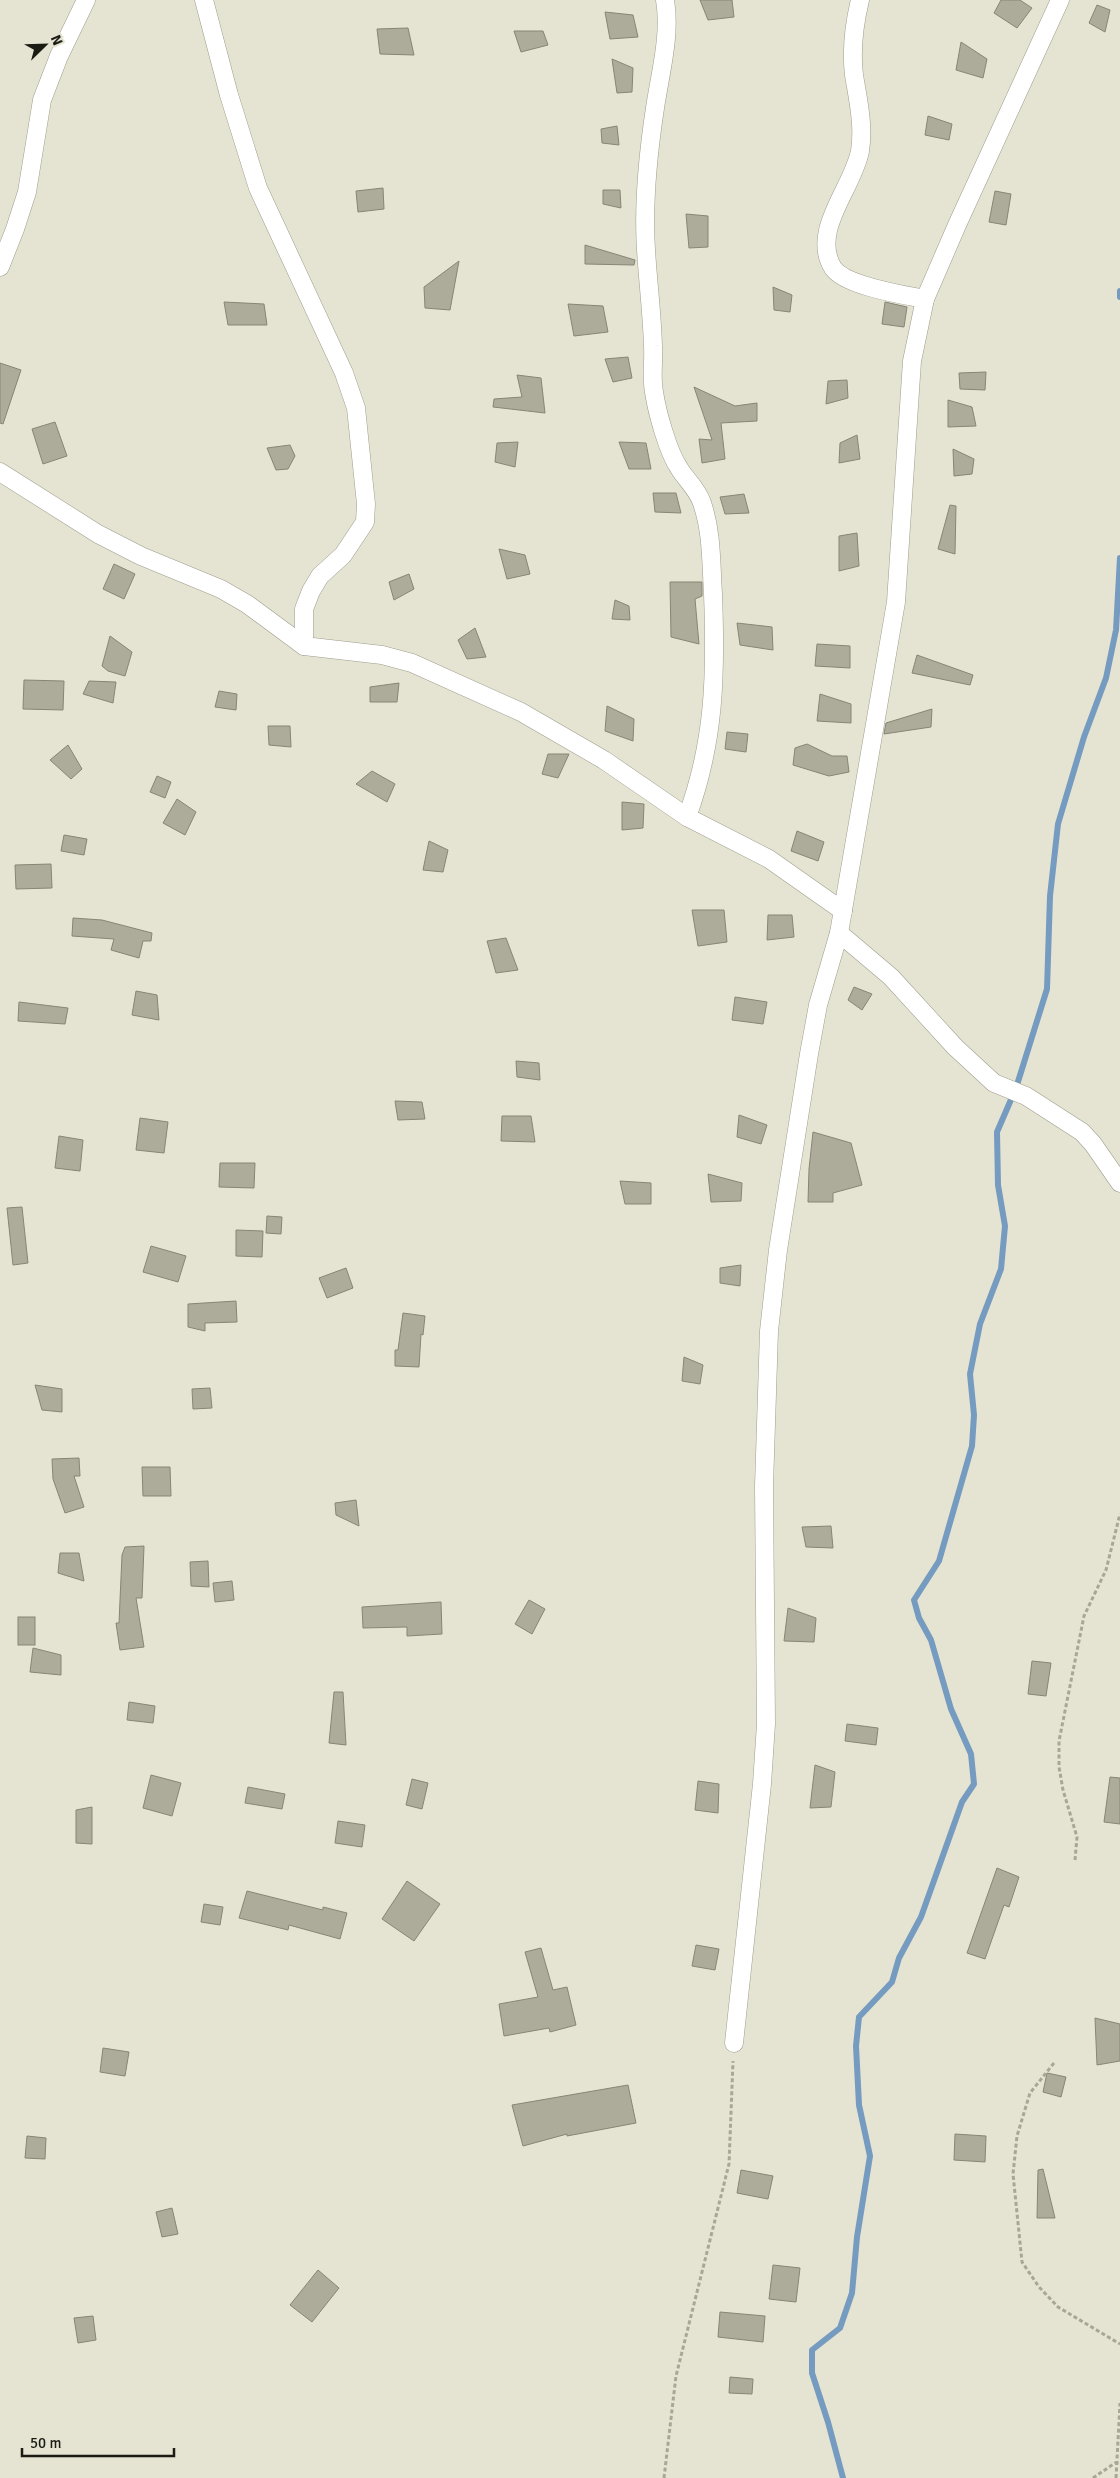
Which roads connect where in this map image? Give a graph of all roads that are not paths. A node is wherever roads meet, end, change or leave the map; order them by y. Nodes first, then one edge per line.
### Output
1 (86, 0) edge
2 (204, 0) edge
3 (665, 0) edge
4 (860, 0) edge
5 (1060, 0) edge
6 (0, 267) edge
7 (925, 299) junction
8 (0, 472) edge
9 (304, 646) junction
10 (687, 817) junction
11 (843, 911) junction
12 (839, 933) junction
13 (1120, 1183) edge
14 (734, 2043) road end

1 - 6 street
2 - 9 street
3 - 10 street
4 - 7 street
5 - 7 street
7 - 11 street
8 - 9 street
9 - 10 street
10 - 11 street
11 - 12 street
12 - 13 street
12 - 14 street

